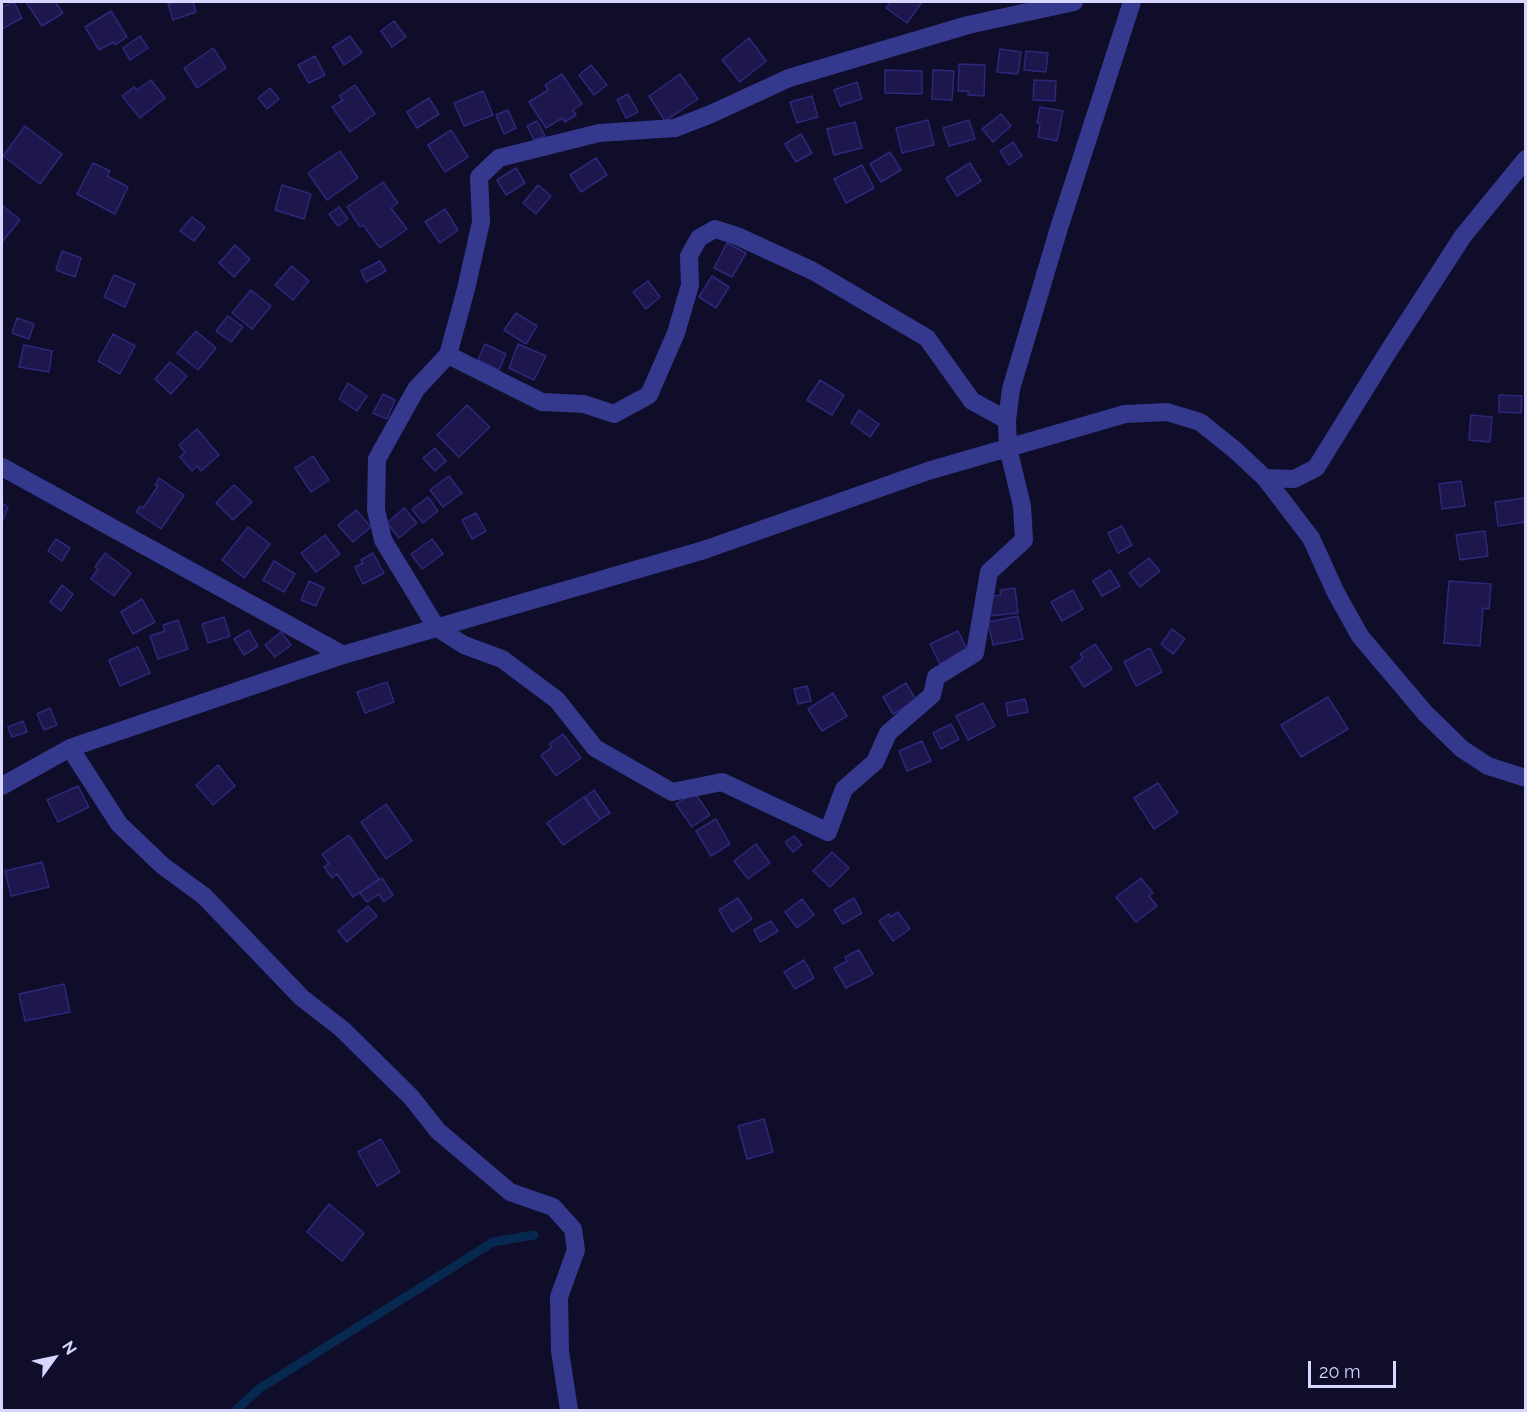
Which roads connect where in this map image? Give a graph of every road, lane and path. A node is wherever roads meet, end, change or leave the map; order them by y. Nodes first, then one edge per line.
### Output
1 (1075, 2) edge
2 (1132, 2) edge
3 (1526, 159) edge
4 (448, 355) junction
5 (1007, 420) junction
6 (1008, 448) junction
7 (2, 467) edge
8 (1265, 478) junction
9 (436, 627) junction
10 (343, 655) junction
11 (70, 748) junction
12 (1526, 778) edge
13 (2, 786) edge
14 (569, 1410) edge

1 - 4 street
2 - 5 street
3 - 8 street
4 - 5 street
4 - 9 street
5 - 6 street
6 - 8 street
6 - 9 street
6 - 9 street
7 - 10 street
8 - 12 street
9 - 10 street
10 - 11 street
11 - 13 street
11 - 14 street

